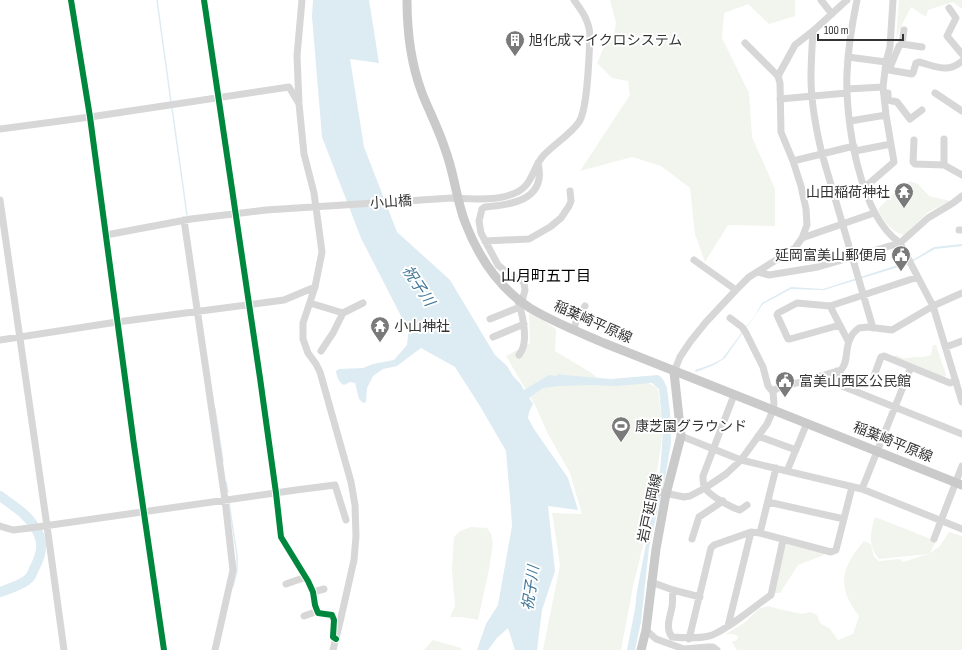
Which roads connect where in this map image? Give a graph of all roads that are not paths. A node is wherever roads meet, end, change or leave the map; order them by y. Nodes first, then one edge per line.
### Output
1 (72, 0) edge
2 (204, 0) edge
3 (302, 0) edge
4 (407, 0) edge
5 (574, 0) edge
6 (821, 0) edge
7 (847, 0) edge
8 (857, 0) edge
9 (893, 0) edge
10 (949, 8) dead end
11 (832, 14) junction
12 (904, 30) dead end
13 (813, 31) junction
14 (745, 43) dead end
15 (902, 44) junction
16 (890, 47) junction
17 (922, 47) dead end
18 (962, 54) edge
19 (848, 57) junction
20 (962, 61) edge
21 (886, 62) junction
22 (889, 70) junction
23 (778, 76) junction
24 (883, 87) junction
25 (847, 91) junction
26 (935, 93) dead end
27 (812, 96) junction
28 (218, 97) junction
29 (780, 99) junction
30 (299, 104) junction
31 (922, 110) dead end
32 (962, 112) edge
33 (886, 115) junction
34 (90, 117) junction
35 (850, 121) junction
36 (0, 129) edge
37 (944, 139) dead end
38 (914, 140) dead end
39 (891, 144) junction
40 (854, 148) junction
41 (822, 154) junction
42 (793, 161) junction
43 (538, 164) junction
44 (944, 165) junction
45 (962, 175) edge
46 (864, 188) junction
47 (570, 191) dead end
48 (962, 196) edge
49 (506, 197) junction
50 (455, 198) junction
51 (0, 200) edge
52 (507, 205) junction
53 (316, 206) junction
54 (236, 213) junction
55 (874, 213) junction
56 (184, 220) junction
57 (842, 225) junction
58 (106, 235) junction
59 (802, 238) junction
60 (485, 241) junction
61 (900, 243) junction
62 (852, 257) junction
63 (694, 260) dead end
64 (758, 272) junction
65 (918, 278) junction
66 (315, 287) junction
67 (736, 290) junction
68 (962, 293) edge
69 (863, 296) junction
70 (520, 302) junction
71 (249, 303) junction
72 (310, 303) junction
73 (364, 303) dead end
74 (585, 306) dead end
75 (830, 306) junction
76 (933, 306) junction
77 (198, 311) junction
78 (344, 313) junction
79 (730, 318) dead end
80 (490, 319) dead end
81 (117, 322) junction
82 (524, 324) junction
83 (840, 325) junction
84 (873, 328) junction
85 (574, 330) junction
86 (20, 337) junction
87 (493, 337) dead end
88 (0, 340) edge
89 (962, 341) edge
90 (848, 342) junction
91 (946, 347) junction
92 (321, 351) dead end
93 (519, 355) dead end
94 (911, 367) junction
95 (674, 372) junction
96 (838, 372) junction
97 (874, 376) dead end
98 (956, 382) junction
99 (774, 392) junction
100 (734, 395) junction
101 (962, 402) edge
102 (895, 407) junction
103 (772, 410) junction
104 (807, 423) junction
105 (962, 434) edge
106 (681, 436) junction
107 (758, 436) junction
108 (713, 449) junction
109 (796, 450) junction
110 (878, 451) junction
111 (741, 460) junction
112 (962, 466) edge
113 (776, 468) junction
114 (787, 471) junction
115 (959, 484) edge
116 (852, 487) junction
117 (705, 488) junction
118 (862, 489) junction
119 (655, 492) dead end
120 (276, 493) junction
121 (666, 494) junction
122 (225, 500) junction
123 (723, 501) junction
124 (768, 502) junction
125 (747, 505) dead end
126 (144, 512) junction
127 (844, 519) junction
128 (346, 520) dead end
129 (941, 520) junction
130 (0, 526) edge
131 (44, 526) junction
132 (962, 528) edge
133 (751, 532) junction
134 (760, 533) junction
135 (934, 539) dead end
136 (692, 540) dead end
137 (784, 540) junction
138 (306, 577) junction
139 (651, 582) junction
140 (286, 584) dead end
141 (324, 589) dead end
142 (673, 590) junction
143 (313, 592) junction
144 (700, 597) junction
145 (318, 611) junction
146 (304, 616) dead end
147 (728, 626) junction
148 (646, 630) junction
149 (336, 639) junction
150 (689, 639) junction
151 (709, 648) edge
152 (684, 649) edge
153 (64, 650) edge
154 (164, 650) edge
155 (215, 650) edge
156 (333, 650) edge
157 (641, 650) edge
158 (717, 650) edge

1 - 34 street
2 - 28 street
3 - 30 street
4 - 50 main road, 稲葉崎平原線
5 - 43 street
6 - 11 street
7 - 11 street
8 - 19 street
9 - 16 street
10 - 18 street
11 - 13 street
12 - 15 street
13 - 23 street
13 - 27 street
14 - 23 street
15 - 17 street
15 - 22 street
16 - 21 street
16 - 22 street
19 - 21 street
19 - 25 street
20 - 22 street
21 - 24 street
22 - 31 street
23 - 29 street
24 - 25 street
24 - 33 street
25 - 27 street
25 - 35 street
26 - 32 street
27 - 29 street
27 - 41 street
28 - 30 street
28 - 34 street
28 - 54 street
29 - 42 street
30 - 53 street
33 - 35 street
33 - 39 street
34 - 36 street
34 - 58 street
35 - 40 street
37 - 44 street
38 - 44 street
39 - 40 street
39 - 46 street
40 - 41 street
40 - 46 street
41 - 42 street
41 - 57 street
42 - 59 street
43 - 49 street
43 - 52 street
44 - 45 street
46 - 55 street
47 - 60 street
48 - 61 street
49 - 50 street, 小山橋
49 - 52 street
50 - 53 street, 小山橋
50 - 70 main road, 稲葉崎平原線
51 - 86 street
52 - 60 street
53 - 54 street, 小山橋
53 - 66 street
54 - 56 street, 小山橋
54 - 71 street
55 - 57 street
55 - 61 street
56 - 58 street, 小山橋
56 - 77 street
57 - 59 street
57 - 62 street
58 - 81 street
59 - 64 street
60 - 70 street
61 - 62 street
61 - 65 street
62 - 64 street
62 - 69 street
63 - 67 street
64 - 67 street
65 - 69 street
65 - 76 street
66 - 71 street
66 - 72 street
67 - 95 street
68 - 76 street
69 - 75 street
69 - 84 street
70 - 80 street
70 - 82 street
70 - 85 main road, 稲葉崎平原線
71 - 77 street
71 - 120 street
72 - 78 street
72 - 149 street
73 - 78 street
74 - 85 street
75 - 83 street
75 - 83 street
76 - 84 street
76 - 91 street
77 - 81 street
77 - 122 street
78 - 92 street
79 - 99 street
81 - 86 street
81 - 126 street
82 - 87 street
82 - 93 street
83 - 90 street
84 - 90 street
85 - 95 main road, 稲葉崎平原線
86 - 88 street
86 - 131 street
89 - 91 street
90 - 96 street
91 - 98 street
94 - 97 street
94 - 98 street
94 - 102 street
95 - 100 main road, 稲葉崎平原線
95 - 106 main road, 岩戸延岡線
96 - 99 street
96 - 102 street
98 - 101 street
99 - 103 street
100 - 103 main road, 稲葉崎平原線
100 - 108 street
102 - 105 street
102 - 110 street
103 - 104 main road, 稲葉崎平原線
103 - 107 street
104 - 109 street
104 - 110 main road, 稲葉崎平原線
106 - 108 street
106 - 121 main road, 岩戸延岡線
107 - 109 street
107 - 111 street
108 - 111 street
108 - 117 street
109 - 114 street
110 - 115 main road, 稲葉崎平原線
110 - 118 street
111 - 113 street
111 - 117 street
112 - 115 street
113 - 114 street
113 - 124 street
114 - 116 street
115 - 129 street
116 - 118 street
116 - 127 street
117 - 121 street
117 - 123 street
118 - 129 street
119 - 121 street
120 - 122 street
120 - 128 street
120 - 138 street
121 - 139 main road, 岩戸延岡線
122 - 126 street
122 - 155 street
123 - 125 street
123 - 136 street
124 - 127 street
124 - 134 street
126 - 131 street
126 - 154 street
127 - 137 street
129 - 132 street
129 - 135 street
130 - 131 street
131 - 153 street
133 - 134 street
133 - 144 street
133 - 147 street
134 - 137 street
137 - 147 street
138 - 140 street
138 - 143 street
139 - 142 street
139 - 148 main road, 岩戸延岡線
141 - 143 street
142 - 144 street
142 - 150 street
143 - 145 street
144 - 150 street
145 - 146 street
145 - 149 street
147 - 150 street
148 - 152 street
148 - 157 main road, 岩戸延岡線
149 - 156 street
151 - 152 street
151 - 158 street

